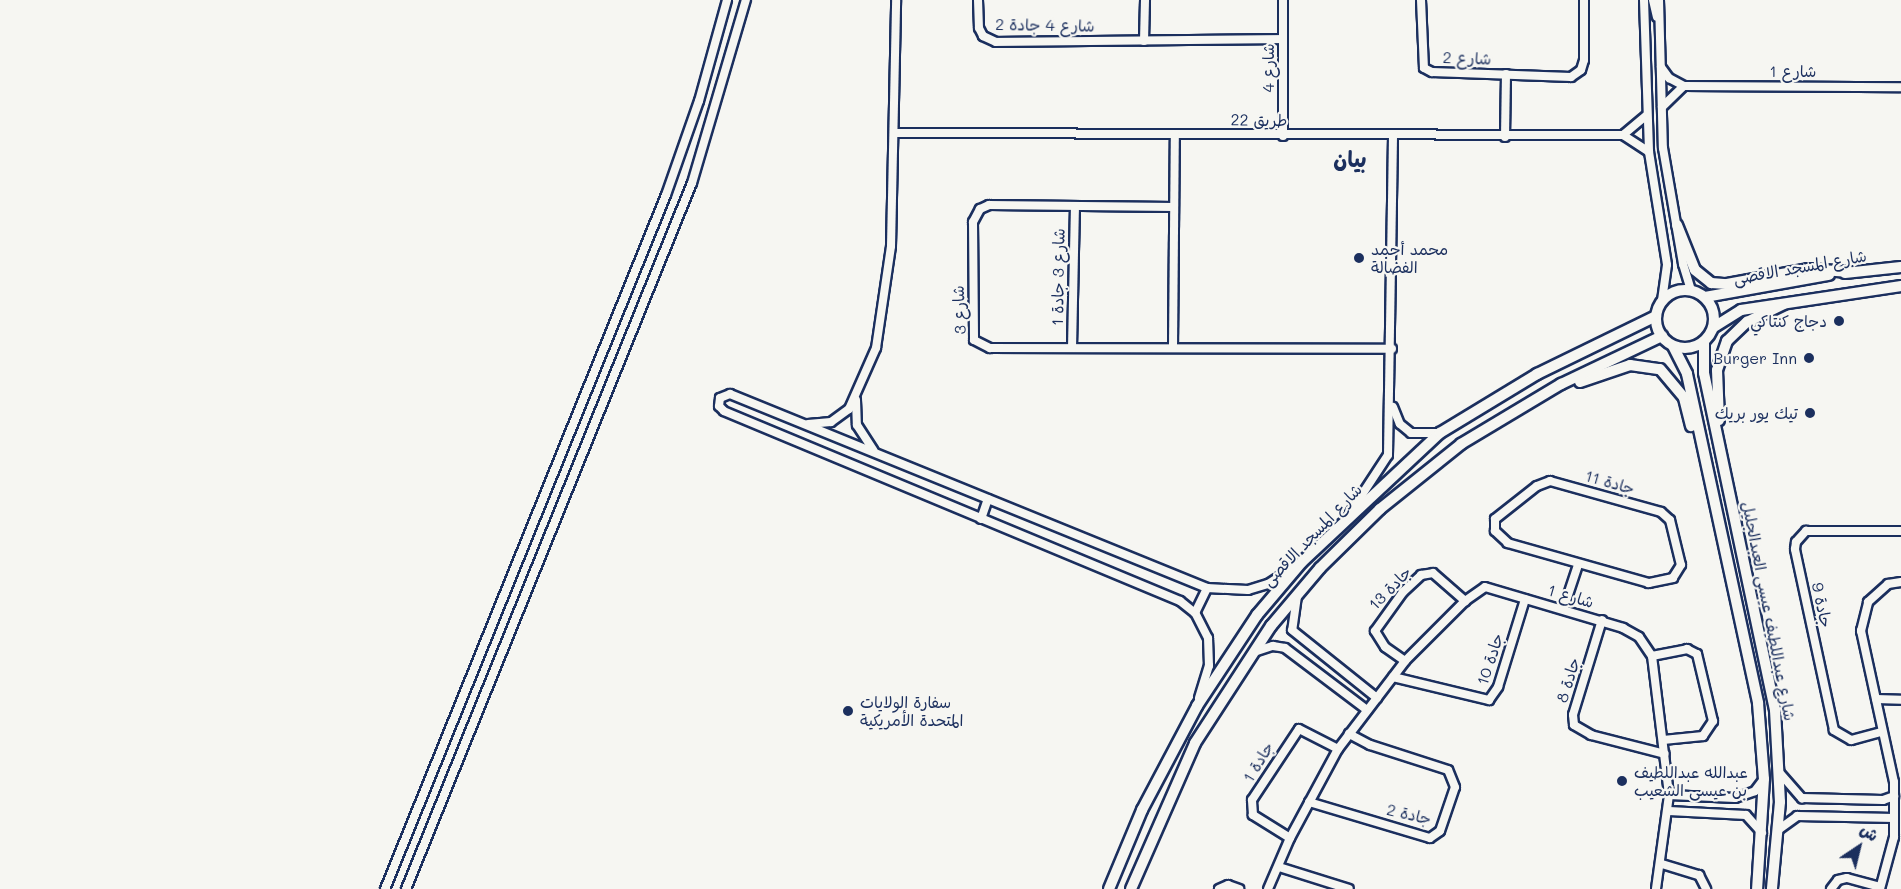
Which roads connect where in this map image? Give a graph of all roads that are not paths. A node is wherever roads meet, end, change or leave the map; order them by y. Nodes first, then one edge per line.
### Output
1 (727, 0) edge
2 (746, 0) edge
3 (896, 0) edge
4 (978, 0) edge
5 (1145, 0) edge
6 (1284, 0) edge
7 (1421, 0) edge
8 (1584, 0) edge
9 (1644, 0) edge
10 (1653, 0) edge
11 (1659, 0) edge
12 (1659, 20) junction
13 (1283, 39) junction
14 (1144, 41) junction
15 (1659, 62) junction
16 (1506, 74) junction
17 (1684, 86) junction
18 (1901, 87) edge
19 (1662, 107) junction
20 (1646, 116) junction
21 (895, 134) junction
22 (1175, 134) junction
23 (1393, 135) junction
24 (1623, 135) junction
25 (1283, 136) junction
26 (1504, 137) junction
27 (1649, 152) junction
28 (1174, 207) junction
29 (1075, 208) junction
30 (1677, 225) junction
31 (1901, 267) edge
32 (1850, 272) junction
33 (1901, 286) edge
34 (1691, 290) junction
35 (1705, 297) junction
36 (1792, 299) junction
37 (1662, 301) junction
38 (1656, 316) junction
39 (1714, 327) junction
40 (1662, 336) junction
41 (1704, 342) junction
42 (1173, 346) junction
43 (1673, 346) junction
44 (1072, 348) junction
45 (1392, 349) junction
46 (856, 399) junction
47 (1391, 399) junction
48 (1535, 399) junction
49 (1494, 401) junction
50 (1500, 418) junction
51 (799, 422) junction
52 (1440, 433) junction
53 (1718, 442) junction
54 (881, 456) junction
55 (1709, 478) junction
56 (988, 499) junction
57 (1349, 514) junction
58 (981, 519) junction
59 (1719, 523) junction
60 (1901, 531) edge
61 (1302, 562) junction
62 (1578, 565) junction
63 (1901, 582) edge
64 (1207, 588) junction
65 (1750, 590) junction
66 (1298, 593) junction
67 (1525, 599) junction
68 (1465, 601) junction
69 (1737, 603) junction
70 (1564, 608) junction
71 (1195, 613) junction
72 (1602, 620) junction
73 (1253, 652) junction
74 (1652, 656) junction
75 (1405, 661) junction
76 (1393, 677) junction
77 (1772, 690) junction
78 (1377, 698) junction
79 (1876, 699) junction
80 (1901, 700) edge
81 (1197, 706) junction
82 (1367, 710) junction
83 (1881, 732) junction
84 (1350, 734) junction
85 (1664, 740) junction
86 (1338, 749) junction
87 (1665, 754) junction
88 (1779, 772) junction
89 (1764, 779) junction
90 (1151, 791) junction
91 (1669, 795) junction
92 (1894, 796) junction
93 (1309, 802) junction
94 (1669, 811) junction
95 (1894, 818) junction
96 (1778, 830) junction
97 (1762, 833) junction
98 (1290, 838) junction
99 (1150, 842) junction
100 (1889, 862) junction
101 (1901, 862) edge
102 (1662, 864) junction
103 (1279, 867) junction
104 (1324, 886) edge
105 (1880, 888) edge
106 (385, 889) edge
107 (406, 889) edge
108 (1109, 889) edge
109 (1131, 889) edge
110 (1219, 889) edge
111 (1239, 889) edge
112 (1268, 889) edge
113 (1349, 889) edge
114 (1656, 889) edge
115 (1706, 889) edge
116 (1757, 889) edge
117 (1772, 889) edge
118 (1831, 889) edge

1 - 106 street
2 - 107 street
3 - 21 street
4 - 14 street, شارع 4 جادة 2
5 - 14 street
6 - 13 street, شارع 4
7 - 16 street, شارع 2
8 - 16 street, شارع 2
9 - 20 street
10 - 12 street
11 - 12 street
12 - 15 street
13 - 14 street, شارع 4 جادة 2
13 - 25 street, شارع 4
15 - 17 street
15 - 19 street
16 - 26 street, شارع 2
17 - 18 street, شارع 1
17 - 19 street
19 - 30 street
20 - 24 street
20 - 27 street
21 - 22 street, طريق 22
21 - 46 street
22 - 25 street, طريق 22
22 - 28 street
23 - 25 street, طريق 22
23 - 26 street, طريق 22
23 - 45 street
24 - 26 street, طريق 22
24 - 27 street
27 - 37 street
28 - 29 street, شارع 3
28 - 42 street
29 - 44 street, شارع 3 جادة 1
29 - 44 street, شارع 3
30 - 32 main road
30 - 34 street
31 - 32 main road, شارع المسجد الاقصى
32 - 35 main road, شارع المسجد الاقصى
33 - 36 main road, شارع المسجد الاقصى
34 - 35 main road
34 - 37 main road
35 - 39 main road
36 - 39 main road, شارع المسجد الاقصى
36 - 53 main road
37 - 38 main road
38 - 40 main road
38 - 49 main road, شارع المسجد الاقصى
39 - 41 main road
40 - 43 main road
40 - 48 main road, شارع المسجد الاقصى
41 - 43 main road
41 - 53 main road, شارع عبداللطيف عيسى العبدالجليل
42 - 44 street, شارع 3
42 - 45 street, شارع 3
43 - 55 main road, شارع عبداللطيف عيسى العبدالجليل
45 - 47 street
46 - 51 street
46 - 54 street
47 - 52 street
47 - 57 street
48 - 50 main road, شارع المسجد الاقصى
48 - 55 main road
49 - 50 main road
49 - 52 main road, شارع المسجد الاقصى
50 - 66 main road, شارع المسجد الاقصى
51 - 54 street
51 - 58 street
52 - 57 main road, شارع المسجد الاقصى
53 - 65 main road, شارع عبداللطيف عيسى العبدالجليل
54 - 56 street
55 - 59 main road, شارع عبداللطيف عيسى العبدالجليل
56 - 58 street
56 - 64 street
57 - 61 main road, شارع المسجد الاقصى
58 - 71 street
59 - 65 main road
59 - 69 main road, شارع عبداللطيف عيسى العبدالجليل
60 - 83 street, جادة 9
61 - 64 street
61 - 81 main road, شارع المسجد الاقصى
62 - 62 street, جادة 11
62 - 70 street
63 - 79 street
64 - 71 street
65 - 77 main road, شارع عبداللطيف عيسى العبدالجليل
66 - 73 main road, شارع المسجد الاقصى
66 - 78 street
67 - 68 street, شارع 1
67 - 70 street, شارع 1
67 - 76 street, جادة 10
68 - 75 street, شارع 1
68 - 75 street, جادة 13
69 - 77 main road
69 - 89 main road, شارع عبداللطيف عيسى العبدالجليل
70 - 72 street, شارع 1
71 - 81 street
72 - 74 street, شارع 1
72 - 87 street, جادة 8
73 - 82 street
73 - 99 main road, شارع المسجد الاقصى
74 - 85 street
74 - 85 street
75 - 76 street, شارع 1
76 - 78 street, شارع 1
77 - 88 main road, شارع عبداللطيف عيسى العبدالجليل
78 - 82 street, شارع 1
79 - 80 street
79 - 83 street
81 - 90 main road, شارع المسجد الاقصى
82 - 84 street, شارع 1
83 - 92 street
84 - 86 street, شارع 1
84 - 93 street, جادة 2
85 - 87 street
86 - 93 street, شارع 1
86 - 98 street, جادة 1
87 - 91 street
88 - 92 street
88 - 96 main road, شارع عبداللطيف عيسى العبدالجليل
89 - 91 street
89 - 97 main road, شارع عبداللطيف عيسى العبدالجليل
90 - 99 main road
90 - 108 main road, شارع المسجد الاقصى
91 - 94 street
92 - 95 street
93 - 98 street, شارع 1
94 - 97 street
94 - 102 street
95 - 96 street
95 - 100 street
96 - 117 main road, شارع عبداللطيف عيسى العبدالجليل
97 - 116 main road, شارع عبداللطيف عيسى العبدالجليل
98 - 103 street, شارع 1
99 - 109 main road, شارع المسجد الاقصى
100 - 101 street
100 - 105 street
102 - 114 street
102 - 115 street
103 - 104 street
103 - 112 street, شارع 1
104 - 113 street
105 - 118 street
110 - 111 street

